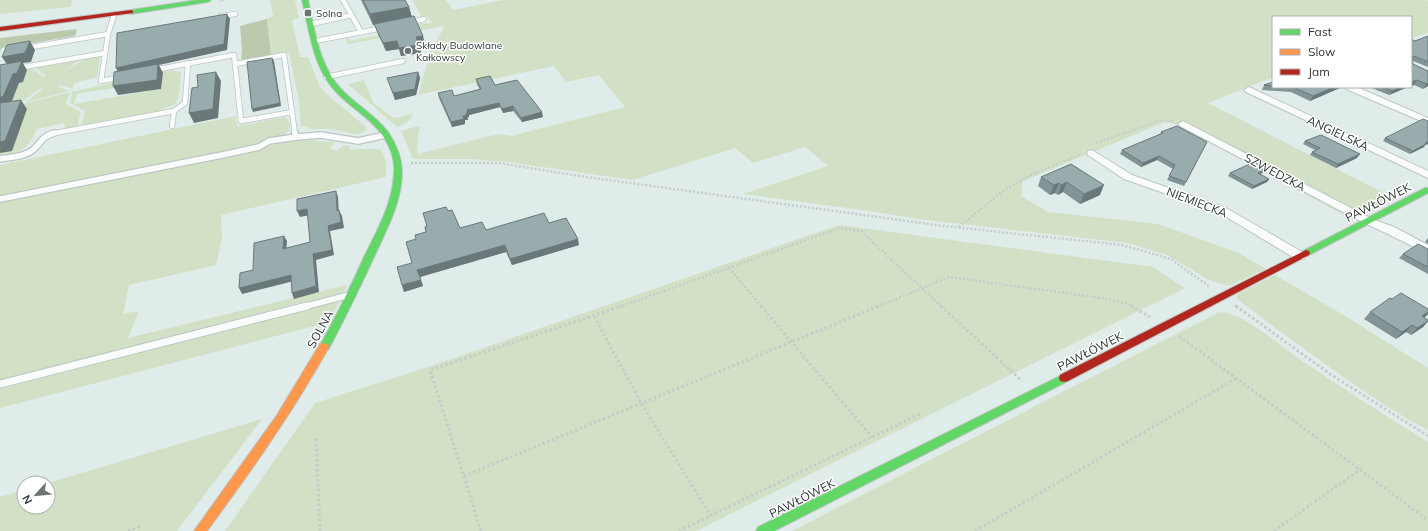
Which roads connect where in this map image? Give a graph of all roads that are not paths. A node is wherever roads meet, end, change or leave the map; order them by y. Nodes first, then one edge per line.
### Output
1 (208, 0) edge
2 (304, 0) edge
3 (343, 0) edge
4 (234, 14) dead end
5 (114, 15) junction
6 (352, 16) junction
7 (212, 18) edge
8 (424, 19) dead end
9 (311, 24) junction
10 (401, 24) edge
11 (385, 27) edge
12 (0, 29) edge
13 (362, 32) junction
14 (108, 36) junction
15 (115, 36) edge
16 (315, 41) junction
17 (20, 49) edge
18 (105, 53) junction
19 (402, 61) dead end
20 (188, 64) junction
21 (235, 64) junction
22 (15, 69) edge
23 (152, 71) edge
24 (130, 75) edge
25 (326, 77) junction
26 (1351, 88) edge
27 (1249, 90) dead end
28 (174, 111) junction
29 (292, 112) junction
30 (1428, 122) edge
31 (1183, 124) road end
32 (172, 126) dead end
33 (387, 135) junction
34 (296, 137) junction
35 (1092, 153) road end
36 (0, 159) edge
37 (1428, 175) edge
38 (1428, 190) edge
39 (0, 199) edge
40 (1368, 221) junction
41 (1428, 250) edge
42 (1300, 256) junction
43 (353, 294) junction
44 (0, 384) edge
45 (200, 531) edge
46 (762, 531) edge

1 - 5 street
2 - 9 street, SOLNA
3 - 6 lane
4 - 7 lane
5 - 12 street
5 - 14 lane
6 - 9 lane
6 - 13 lane
8 - 10 lane
9 - 16 street, SOLNA
11 - 13 lane
13 - 16 lane
14 - 15 lane
14 - 17 lane
14 - 18 lane
16 - 25 street, SOLNA
18 - 22 lane
18 - 24 lane
19 - 25 lane
20 - 21 lane
20 - 23 lane
20 - 28 lane
21 - 29 lane
21 - 29 lane
25 - 33 street, SOLNA
26 - 30 street
27 - 37 street, ANGIELSKA
28 - 32 lane
28 - 36 lane
29 - 34 lane
31 - 40 street, SZWEDZKA
33 - 34 lane
33 - 43 street, SOLNA
34 - 39 lane
35 - 42 street, NIEMIECKA
38 - 40 street, PAWŁÓWEK
40 - 41 street, SZWEDZKA
40 - 42 street, PAWŁÓWEK
42 - 46 street, PAWŁÓWEK
43 - 44 lane
43 - 45 street, SOLNA

